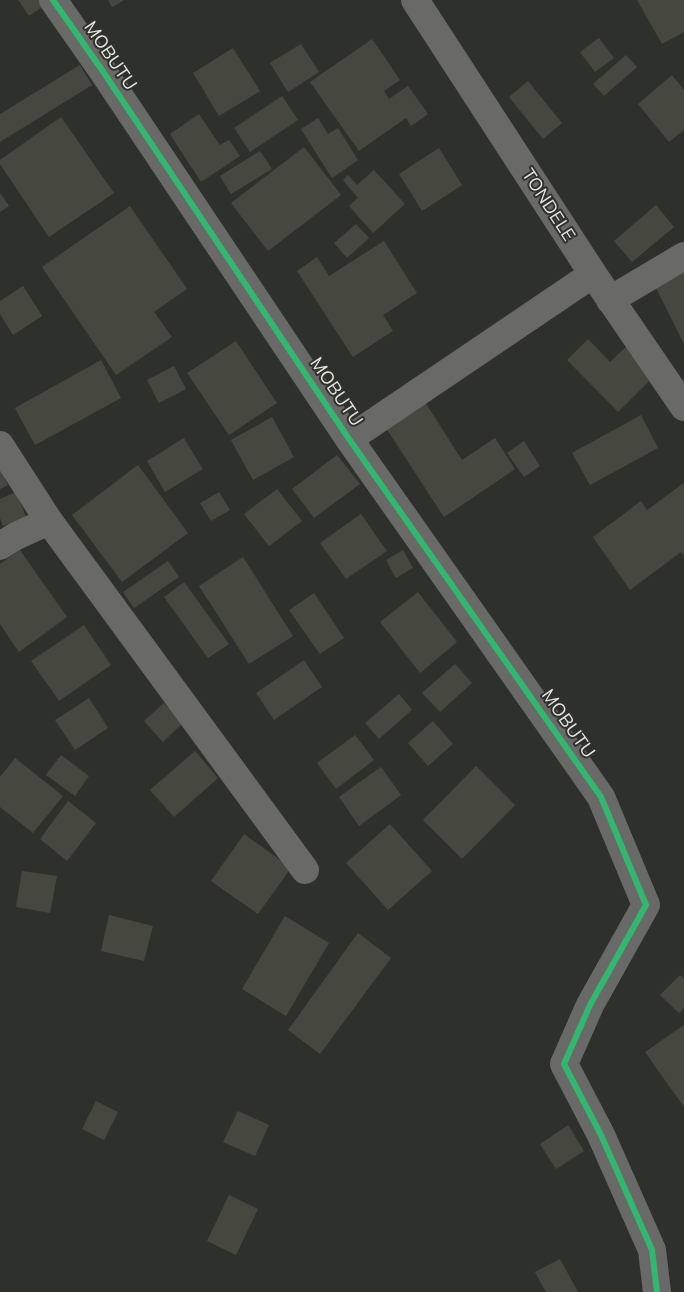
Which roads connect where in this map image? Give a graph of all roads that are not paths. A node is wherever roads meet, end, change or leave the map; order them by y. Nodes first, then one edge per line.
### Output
1 (53, 0) edge
2 (415, 0) edge
3 (684, 256) edge
4 (593, 274) junction
5 (610, 300) junction
6 (684, 407) edge
7 (349, 439) junction
8 (0, 445) edge
9 (49, 521) junction
10 (0, 546) edge
11 (305, 870) dead end
12 (656, 1292) edge

1 - 7 street, MOBUTU
2 - 4 street, TONDELE
3 - 5 street
4 - 5 street, TONDELE
4 - 7 street
5 - 6 street, TONDELE
7 - 12 street, MOBUTU
8 - 9 street
9 - 10 street
9 - 11 street

